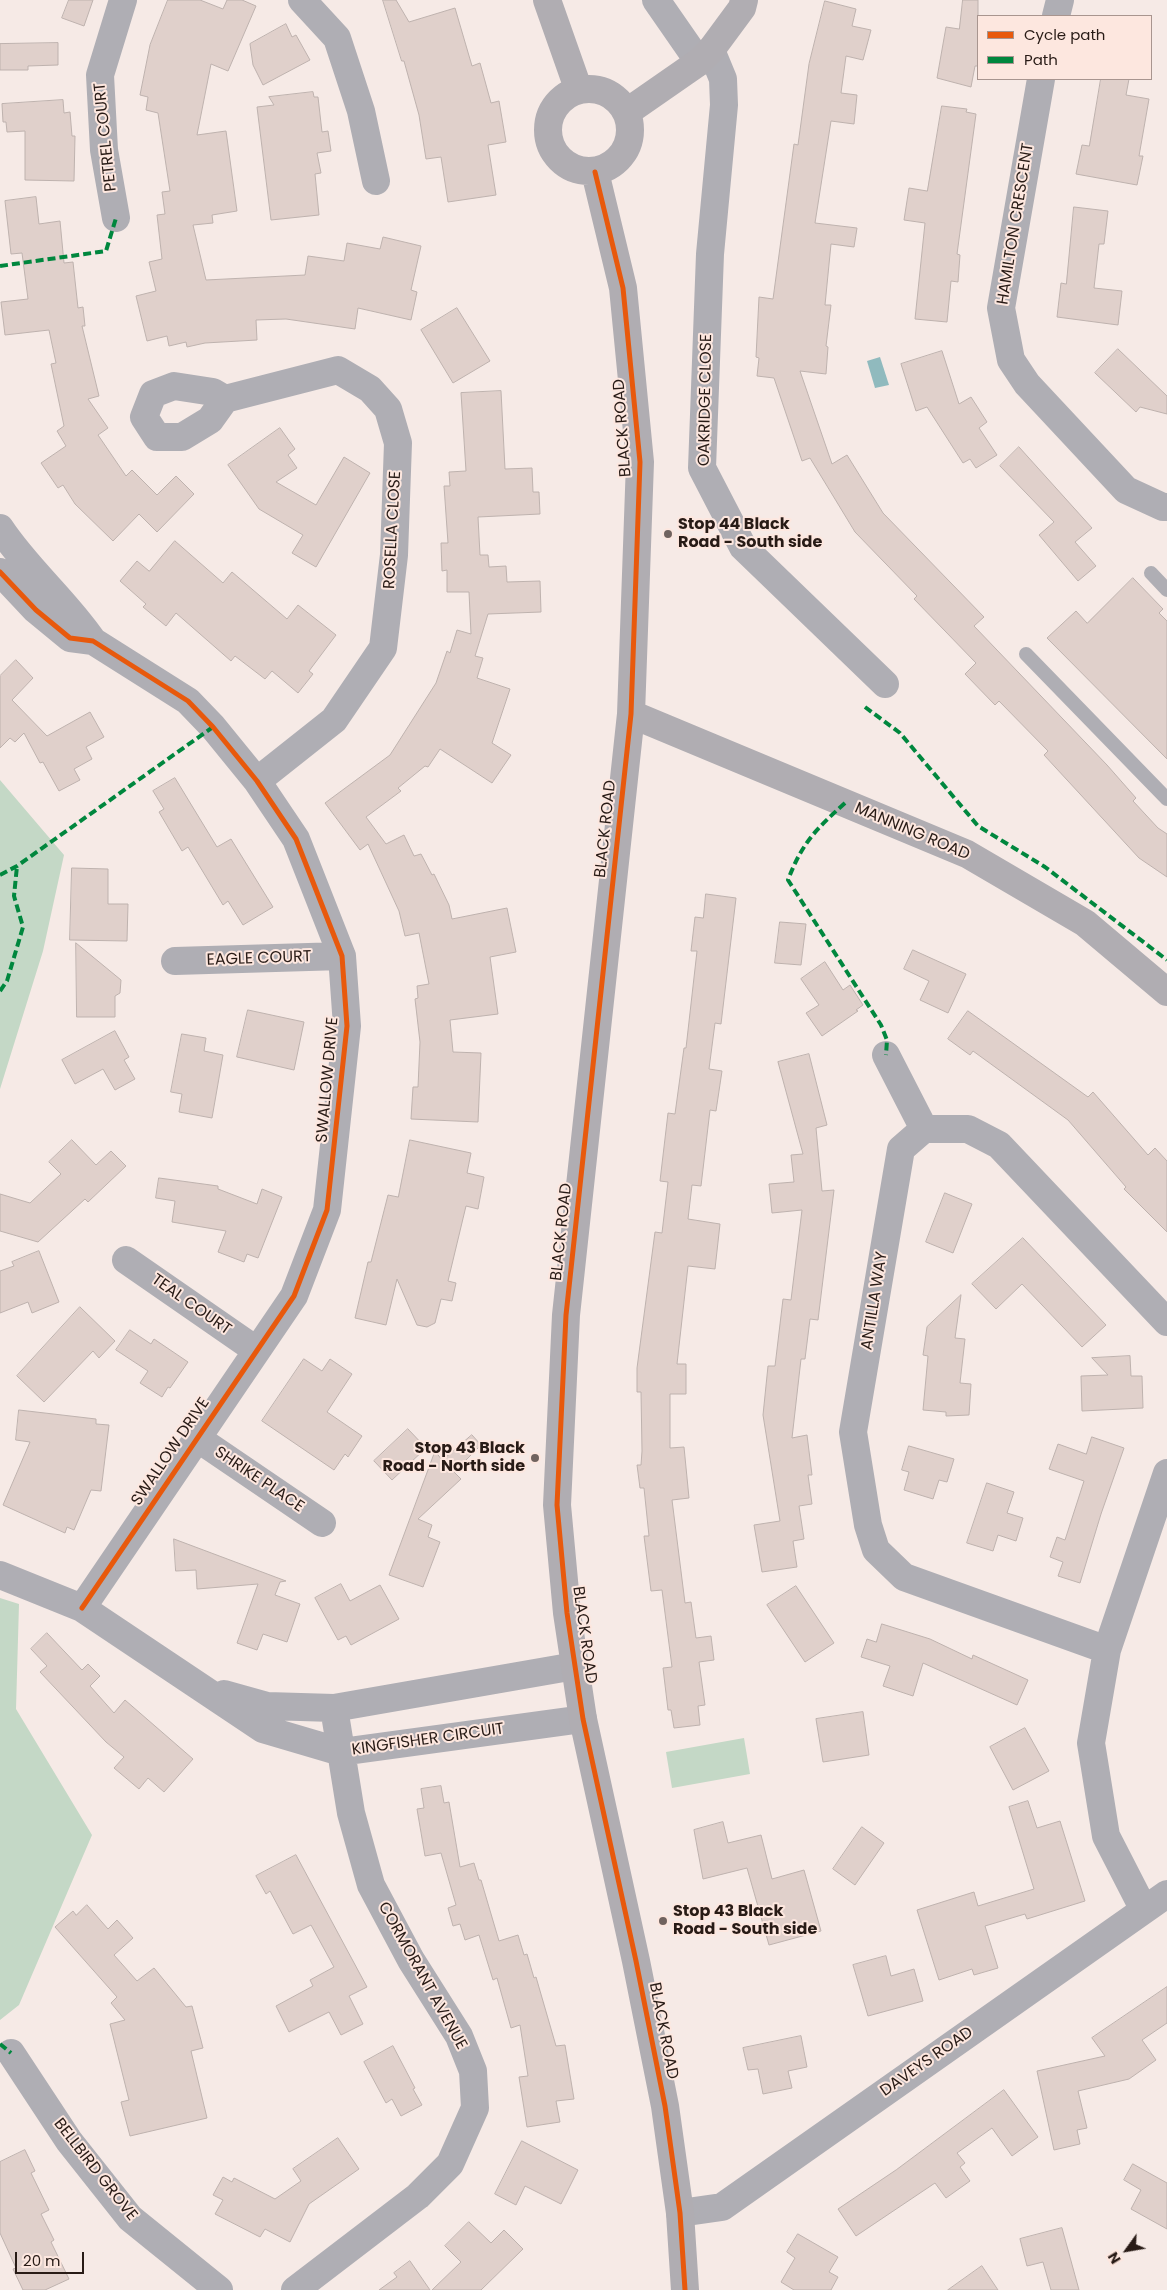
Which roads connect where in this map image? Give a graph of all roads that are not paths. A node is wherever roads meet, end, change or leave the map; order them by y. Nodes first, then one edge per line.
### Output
1 (123, 0) edge
2 (302, 0) edge
3 (547, 0) edge
4 (656, 0) edge
5 (744, 0) edge
6 (1060, 0) edge
7 (1056, 15) edge
8 (705, 56) junction
9 (1041, 80) edge
10 (578, 88) junction
11 (627, 112) junction
12 (595, 172) junction
13 (376, 181) dead end
14 (116, 218) dead end
15 (225, 399) dead end
16 (1167, 507) edge
17 (0, 528) edge
18 (0, 572) edge
19 (1151, 573) dead end
20 (1167, 590) edge
21 (92, 641) junction
22 (1026, 654) dead end
23 (885, 684) dead end
24 (631, 714) junction
25 (257, 781) junction
26 (1167, 799) edge
27 (342, 956) junction
28 (175, 961) dead end
29 (1167, 992) edge
30 (886, 1055) dead end
31 (924, 1129) junction
32 (126, 1260) dead end
33 (1167, 1322) edge
34 (256, 1350) junction
35 (196, 1438) junction
36 (1167, 1473) edge
37 (322, 1523) dead end
38 (0, 1575) edge
39 (82, 1608) junction
40 (1107, 1650) junction
41 (575, 1666) junction
42 (199, 1686) junction
43 (334, 1708) junction
44 (583, 1719) junction
45 (341, 1752) junction
46 (1167, 1894) edge
47 (1144, 1910) junction
48 (11, 2053) dead end
49 (680, 2213) junction
50 (220, 2290) edge
51 (295, 2290) edge
52 (685, 2290) edge

1 - 14 street, PETREL COURT
2 - 13 street
3 - 10 main road
4 - 8 street
5 - 8 main road
6 - 7 street
8 - 11 main road
8 - 23 street, OAKRIDGE CLOSE
9 - 16 street, HAMILTON CRESCENT
10 - 11 main road
10 - 12 main road
11 - 12 main road
12 - 24 main road, BLACK ROAD
15 - 25 street, ROSELLA CLOSE
17 - 21 street, SWALLOW DRIVE
18 - 21 street, SWALLOW DRIVE
19 - 20 lane
21 - 25 street, SWALLOW DRIVE
22 - 26 lane
24 - 29 main road, MANNING ROAD
24 - 41 main road, BLACK ROAD
25 - 27 street, SWALLOW DRIVE
27 - 28 street, EAGLE COURT
27 - 34 street, SWALLOW DRIVE
30 - 31 street
31 - 33 street
31 - 40 street, ANTILLA WAY
32 - 34 street, TEAL COURT
34 - 35 street, SWALLOW DRIVE
35 - 37 street, SHRIKE PLACE
35 - 39 street, SWALLOW DRIVE
36 - 40 street
38 - 39 street, KINGFISHER CIRCUIT
39 - 42 street, KINGFISHER CIRCUIT
40 - 47 street
41 - 43 street, KINGFISHER CIRCUIT
41 - 44 main road, BLACK ROAD
42 - 43 street, KINGFISHER CIRCUIT
42 - 45 street, KINGFISHER CIRCUIT
43 - 45 street, CORMORANT AVENUE
44 - 45 street, KINGFISHER CIRCUIT
44 - 49 main road, BLACK ROAD
45 - 51 street, CORMORANT AVENUE
46 - 47 street, DAVEYS ROAD
47 - 49 street, DAVEYS ROAD
48 - 50 street, BELLBIRD GROVE
49 - 52 main road, BLACK ROAD

